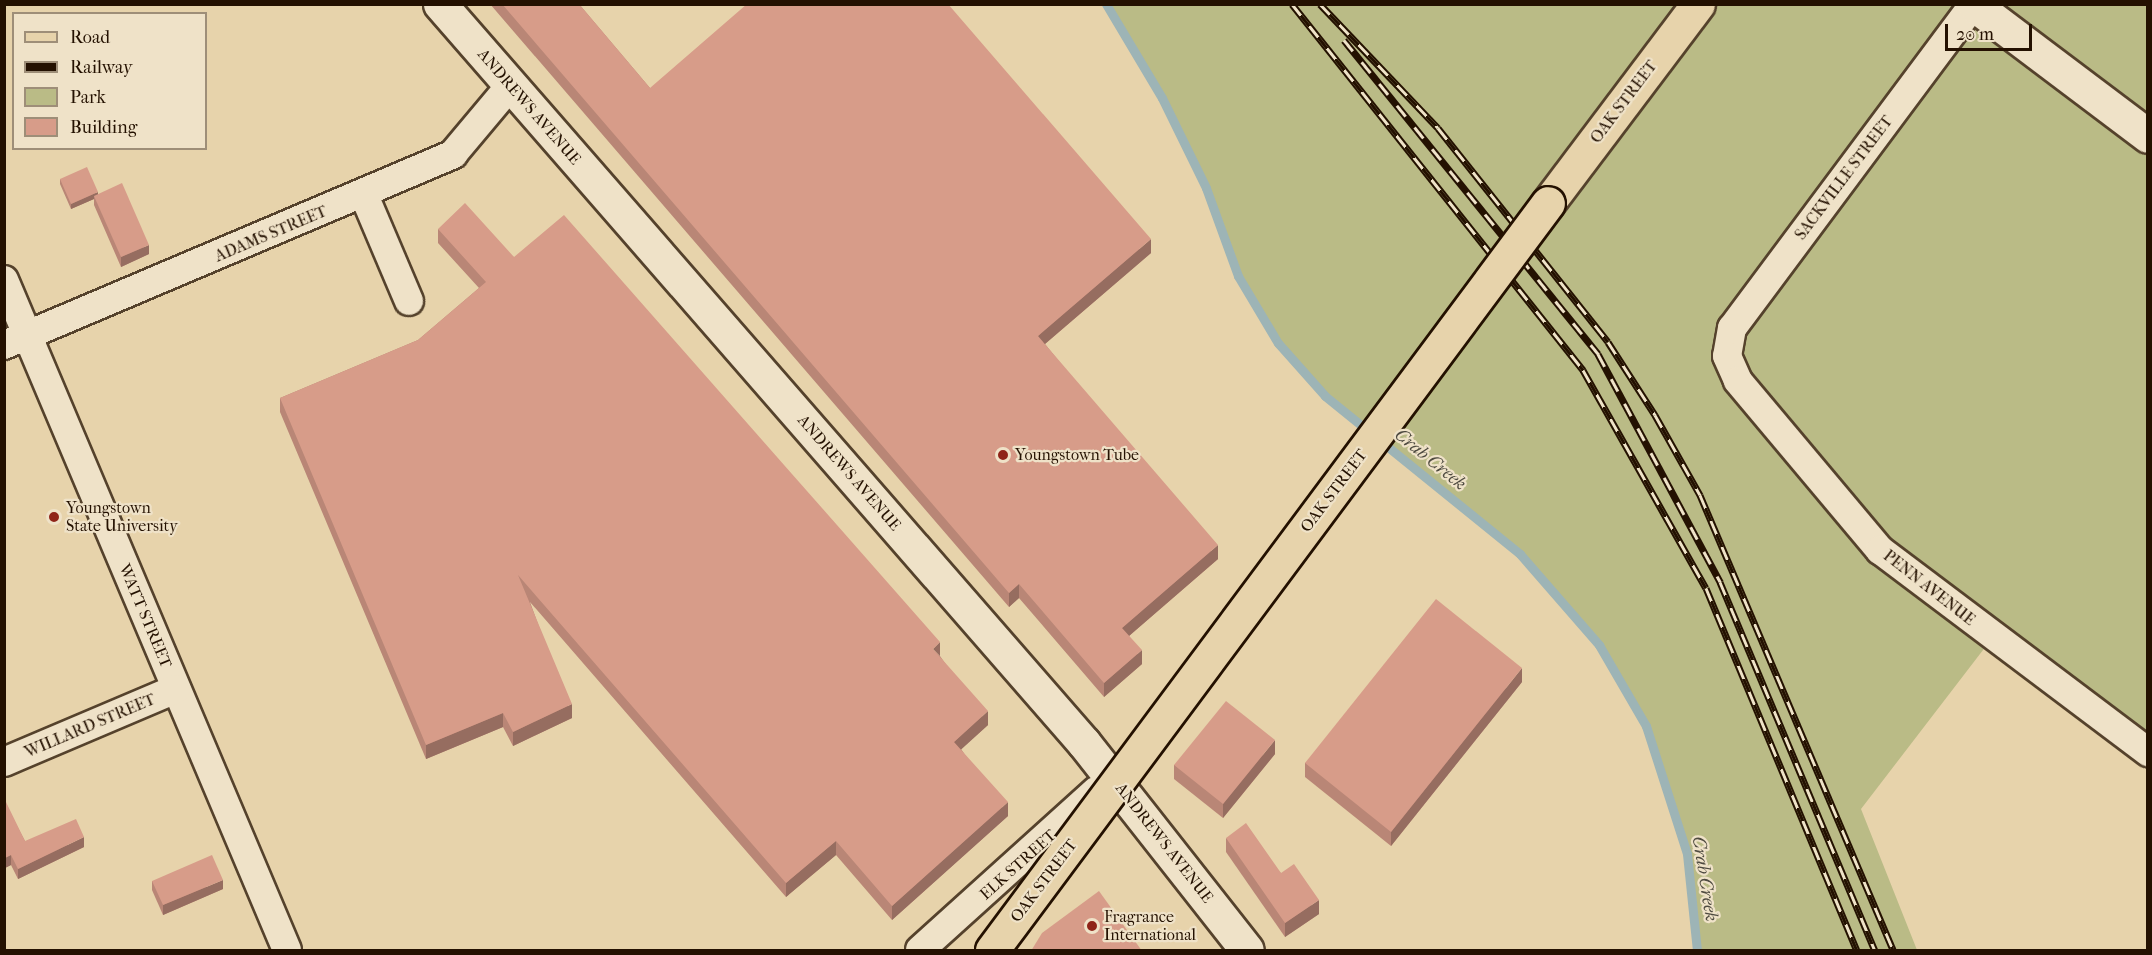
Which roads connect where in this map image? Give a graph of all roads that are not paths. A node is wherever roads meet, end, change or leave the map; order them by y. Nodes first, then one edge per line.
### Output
1 (440, 4) edge
2 (1698, 4) edge
3 (1973, 5) edge
4 (510, 86) junction
5 (2148, 136) edge
6 (364, 195) junction
7 (4, 280) edge
8 (409, 302) dead end
9 (16, 340) edge
10 (1726, 356) joint
11 (176, 689) junction
12 (2148, 752) edge
13 (4, 762) edge
14 (1110, 773) junction
15 (287, 951) edge
16 (920, 951) edge
17 (993, 951) edge
18 (1247, 951) edge

1 - 4 street, ANDREWS AVENUE
2 - 17 main road, OAK STREET, bridge
3 - 5 street
3 - 10 street, SACKVILLE STREET
4 - 6 street, ADAMS STREET
4 - 14 street, ANDREWS AVENUE
6 - 8 street
6 - 9 street, ADAMS STREET
7 - 9 street, WATT STREET
9 - 11 street, WATT STREET
10 - 12 street, PENN AVENUE
11 - 13 street, WILLARD STREET
11 - 15 street, WATT STREET
14 - 16 street, ELK STREET
14 - 18 street, ANDREWS AVENUE

